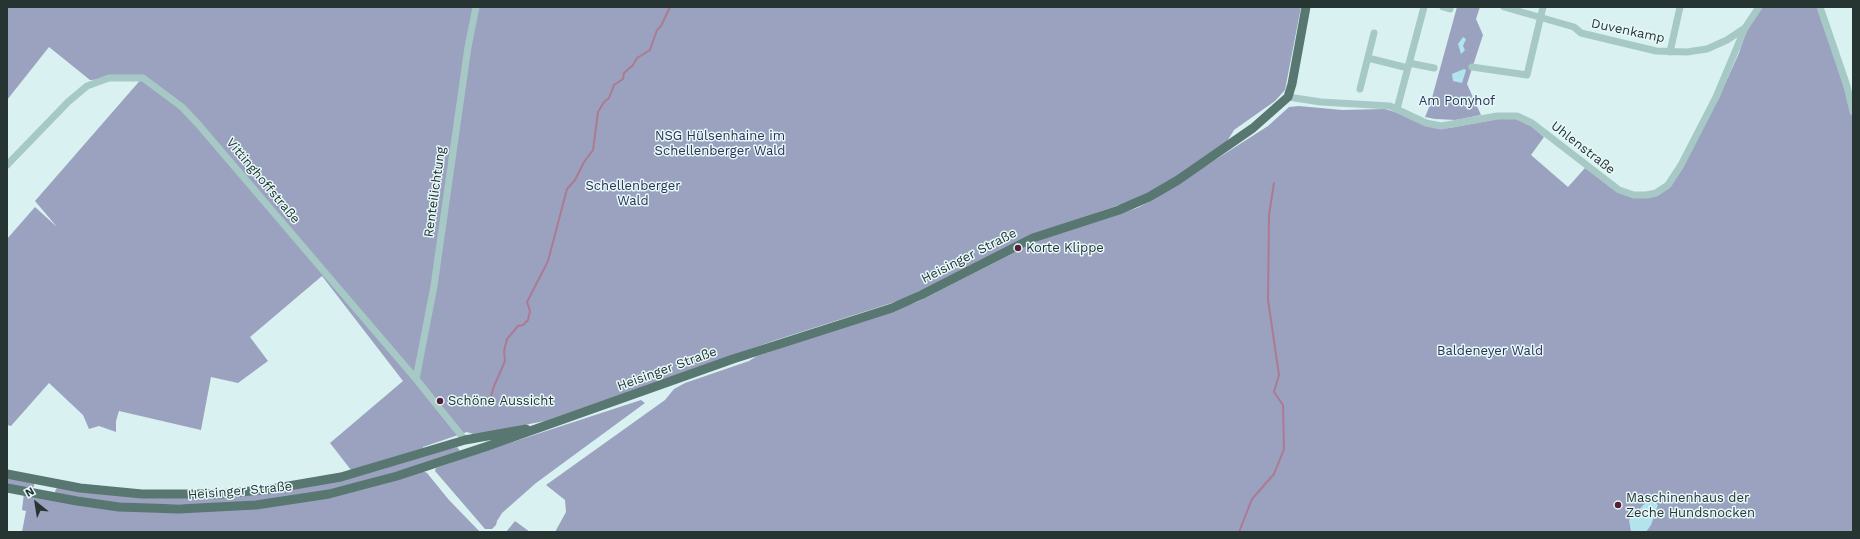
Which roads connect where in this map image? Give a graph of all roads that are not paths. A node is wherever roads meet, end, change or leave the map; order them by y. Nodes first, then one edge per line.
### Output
1 (476, 7) edge
2 (1306, 7) edge
3 (1424, 7) edge
4 (1504, 7) edge
5 (1543, 7) edge
6 (1680, 7) edge
7 (1759, 7) edge
8 (1820, 7) edge
9 (1540, 19) junction
10 (1745, 28) junction
11 (1374, 33) dead end
12 (1670, 52) junction
13 (1368, 58) junction
14 (1409, 65) junction
15 (1472, 66) dead end
16 (1434, 68) dead end
17 (1360, 89) dead end
18 (1288, 97) junction
19 (1397, 110) junction
20 (1853, 112) edge
21 (7, 165) edge
22 (416, 379) junction
23 (551, 425) junction
24 (465, 440) junction
25 (470, 452) junction
26 (7, 474) edge
27 (7, 488) edge

1 - 22 street, Renteilichtung
2 - 18 main road
3 - 14 street
4 - 9 street, Duvenkamp
5 - 9 street
6 - 12 street
7 - 10 street, Uhlenstraße
8 - 20 street
9 - 12 street, Duvenkamp
9 - 15 street
10 - 12 street, Duvenkamp
10 - 19 street, Uhlenstraße
11 - 13 street
13 - 14 street
13 - 17 street
14 - 16 street
14 - 19 street
18 - 19 street, Uhlenstraße
18 - 23 main road, Heisinger Straße
21 - 22 street, Vittinghoffstraße
22 - 24 street, Vittinghoffstraße
23 - 24 main road, Heisinger Straße
23 - 25 main road, Heisinger Straße
24 - 25 main road
24 - 26 main road, Heisinger Straße
25 - 27 main road, Heisinger Straße

